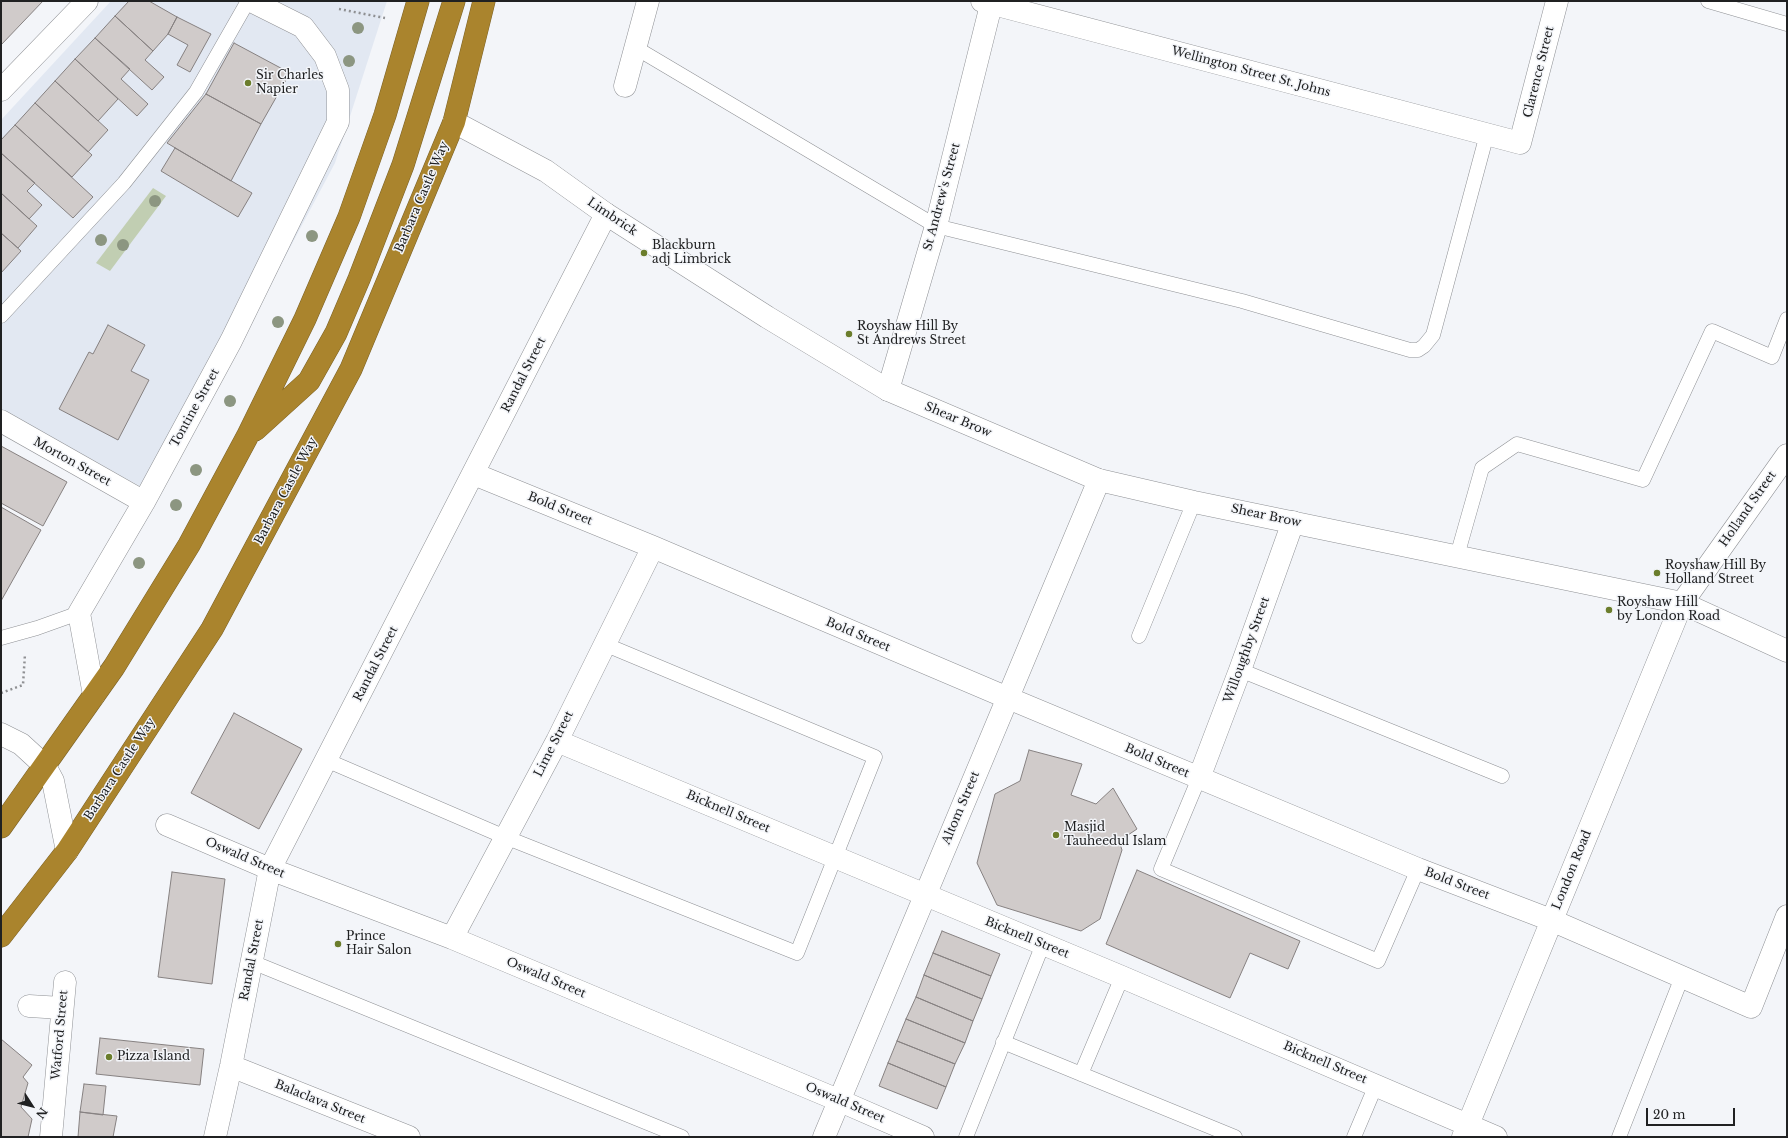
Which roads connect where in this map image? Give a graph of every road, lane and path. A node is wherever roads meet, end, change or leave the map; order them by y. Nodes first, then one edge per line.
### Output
1 (87, 1) edge
2 (248, 1) edge
3 (251, 1) edge
4 (418, 1) edge
5 (454, 1) edge
6 (484, 1) edge
7 (648, 1) edge
8 (1557, 1) edge
9 (1708, 1) edge
10 (989, 2) edge
11 (338, 9) dead end
12 (389, 18) dead end
13 (1787, 24) edge
14 (636, 48) junction
15 (625, 86) dead end
16 (1, 90) edge
17 (454, 122) junction
18 (1487, 134) junction
19 (1520, 143) joint
20 (606, 214) junction
21 (936, 226) junction
22 (1, 316) edge
23 (767, 317) joint
24 (1787, 319) edge
25 (888, 390) junction
26 (1, 421) edge
27 (247, 437) junction
28 (1787, 455) edge
29 (474, 474) junction
30 (1099, 480) junction
31 (144, 502) junction
32 (1194, 502) junction
33 (1292, 522) junction
34 (653, 547) junction
35 (1457, 556) junction
36 (1682, 603) junction
37 (79, 613) junction
38 (36, 628) junction
39 (1139, 636) dead end
40 (1, 638) edge
41 (604, 644) junction
42 (1787, 651) edge
43 (1240, 670) junction
44 (1, 693) edge
45 (94, 695) junction
46 (1008, 698) junction
47 (1, 734) edge
48 (556, 741) junction
49 (326, 760) junction
50 (45, 766) junction
51 (1502, 776) dead end
52 (1199, 778) junction
53 (167, 825) dead end
54 (1, 827) edge
55 (506, 837) junction
56 (67, 851) junction
57 (835, 856) junction
58 (270, 869) junction
59 (1418, 869) junction
60 (924, 895) junction
61 (1787, 916) edge
62 (1551, 920) junction
63 (1, 936) edge
64 (452, 938) junction
65 (1043, 944) junction
66 (252, 962) junction
67 (1122, 977) junction
68 (1682, 977) junction
69 (65, 982) dead end
70 (29, 1006) dead end
71 (62, 1008) junction
72 (1003, 1042) junction
73 (231, 1066) junction
74 (1081, 1074) junction
75 (1376, 1085) junction
76 (838, 1100) junction
77 (1465, 1131) edge
78 (51, 1137) edge
79 (215, 1137) edge
80 (410, 1137) edge
81 (682, 1137) edge
82 (824, 1137) edge
83 (923, 1137) edge
84 (966, 1137) edge
85 (1235, 1137) edge
86 (1354, 1137) edge
87 (1496, 1137) edge
88 (1619, 1137) edge

1 - 16 street
2 - 22 lane
3 - 31 street, Tontine Street
4 - 27 highway
5 - 27 highway
6 - 17 highway, Barbara Castle Way
7 - 14 street
8 - 19 street, Clarence Street
9 - 13 lane
10 - 18 street, Wellington Street St. Johns
10 - 21 street, St Andrew's Street
11 - 12 path
14 - 15 street
14 - 21 lane
17 - 20 street, Limbrick
17 - 56 highway, Barbara Castle Way
18 - 19 street, Wellington Street St. Johns
18 - 21 lane
20 - 23 street, Limbrick
20 - 29 street, Randal Street
21 - 25 street, St Andrew's Street
23 - 25 street, Shear Brow
24 - 35 lane
25 - 30 street, Shear Brow
26 - 31 street, Morton Street
27 - 45 highway
28 - 36 street, Holland Street
29 - 34 street, Bold Street
29 - 49 street, Randal Street
30 - 32 street, Shear Brow
30 - 46 street, Altom Street
31 - 37 street, Tontine Street
32 - 33 street, Shear Brow
32 - 39 lane
33 - 35 street, Shear Brow
33 - 43 street, Willoughby Street
34 - 41 street, Lime Street
34 - 46 street, Bold Street
35 - 36 street, Shear Brow
36 - 42 street, Shear Brow
36 - 62 street, London Road
37 - 38 lane
37 - 45 street
38 - 40 lane
38 - 44 path
41 - 48 street, Lime Street
41 - 57 lane
43 - 51 lane
43 - 52 street, Willoughby Street
45 - 50 highway
46 - 52 street, Bold Street
46 - 60 street, Altom Street
47 - 50 street
48 - 55 street, Lime Street
48 - 57 street, Bicknell Street
49 - 55 lane
49 - 58 street, Randal Street
50 - 54 highway
50 - 56 street
52 - 59 street, Bold Street
52 - 59 lane
53 - 58 street, Oswald Street
55 - 57 lane
55 - 64 street, Lime Street
56 - 63 highway, Barbara Castle Way
57 - 60 street, Bicknell Street
58 - 64 street, Oswald Street
58 - 66 street, Randal Street
59 - 62 street, Bold Street
60 - 65 street, Bicknell Street
60 - 76 street, Altom Street
61 - 68 street, Bold Street
62 - 68 street, Bold Street
62 - 77 street, London Road
64 - 76 street, Oswald Street
65 - 67 street, Bicknell Street
65 - 72 lane
66 - 73 street, Randal Street
66 - 81 lane
67 - 74 lane
67 - 75 street, Bicknell Street
68 - 88 lane
69 - 71 street, Watford Street
70 - 71 street
71 - 78 street, Watford Street
72 - 74 lane
72 - 84 lane
73 - 79 street, Randal Street
73 - 80 street, Balaclava Street
74 - 85 lane
75 - 77 street, Bicknell Street
75 - 86 lane
76 - 82 street, Altom Street
76 - 83 street, Oswald Street
77 - 87 street, Bicknell Street

